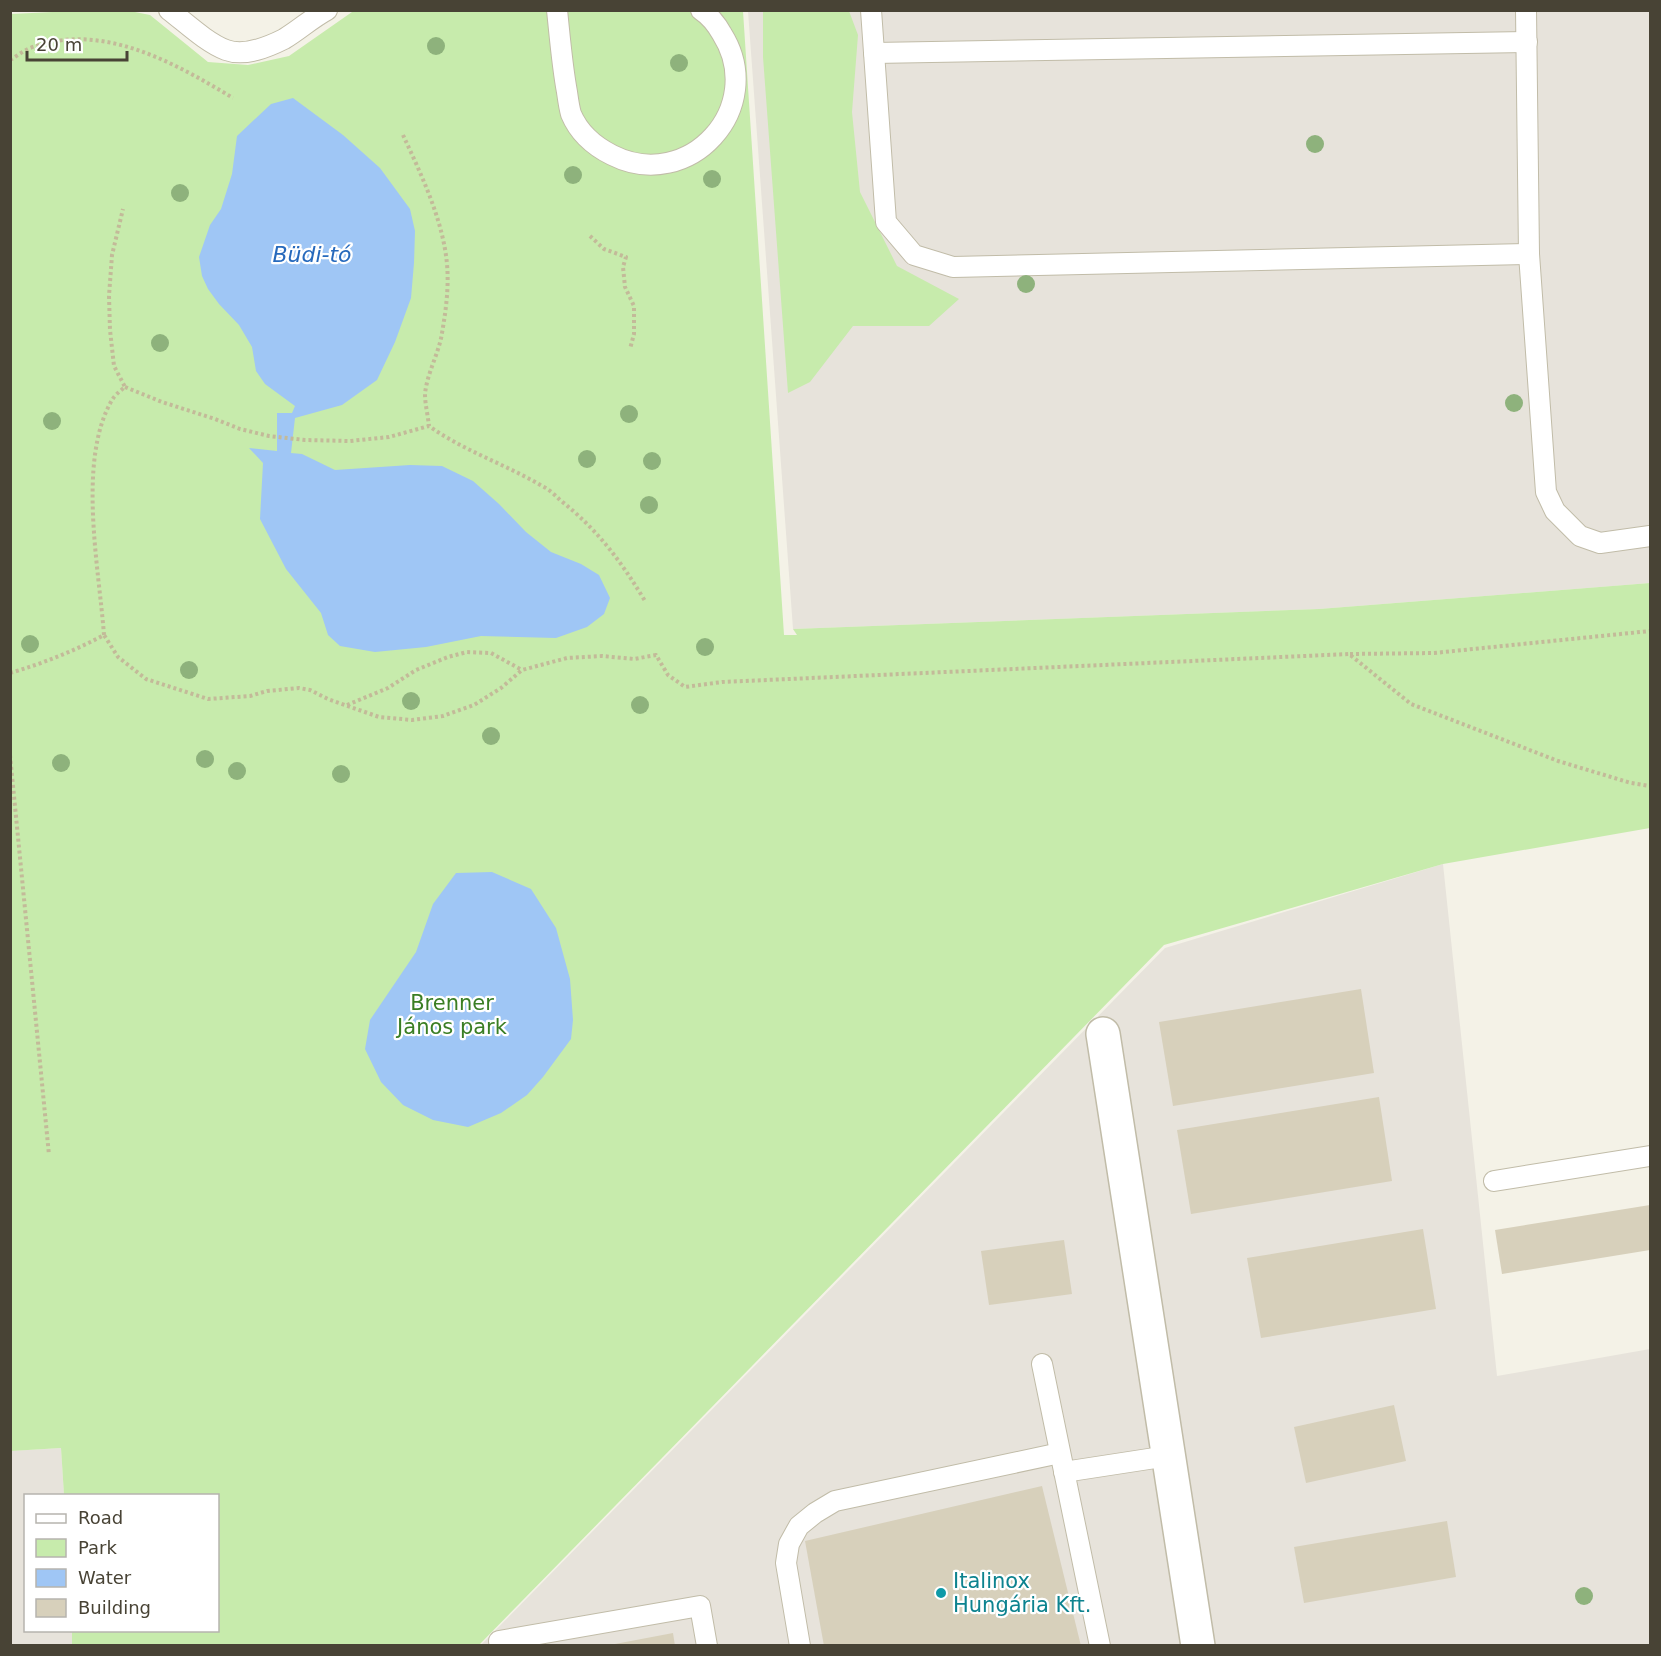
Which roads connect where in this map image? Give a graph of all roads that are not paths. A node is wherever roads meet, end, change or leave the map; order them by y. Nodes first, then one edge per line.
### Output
1 (169, 10) edge
2 (327, 10) edge
3 (557, 10) edge
4 (701, 10) edge
5 (871, 10) edge
6 (1526, 10) edge
7 (1527, 42) junction
8 (874, 53) junction
9 (1528, 254) junction
10 (1650, 536) edge
11 (1103, 1034) dead end
12 (1650, 1156) edge
13 (1494, 1181) dead end
14 (1042, 1364) dead end
15 (1168, 1456) junction
16 (1062, 1462) junction
17 (500, 1646) edge
18 (707, 1646) edge
19 (800, 1646) edge
20 (1100, 1646) edge
21 (1198, 1646) edge

1 - 2 lane
3 - 4 lane
5 - 8 lane
6 - 7 lane
7 - 8 lane
7 - 9 lane
8 - 9 lane
9 - 10 lane
11 - 15 street
12 - 13 lane
14 - 16 lane
15 - 16 lane
15 - 21 street
16 - 19 lane
16 - 20 lane
17 - 18 lane

